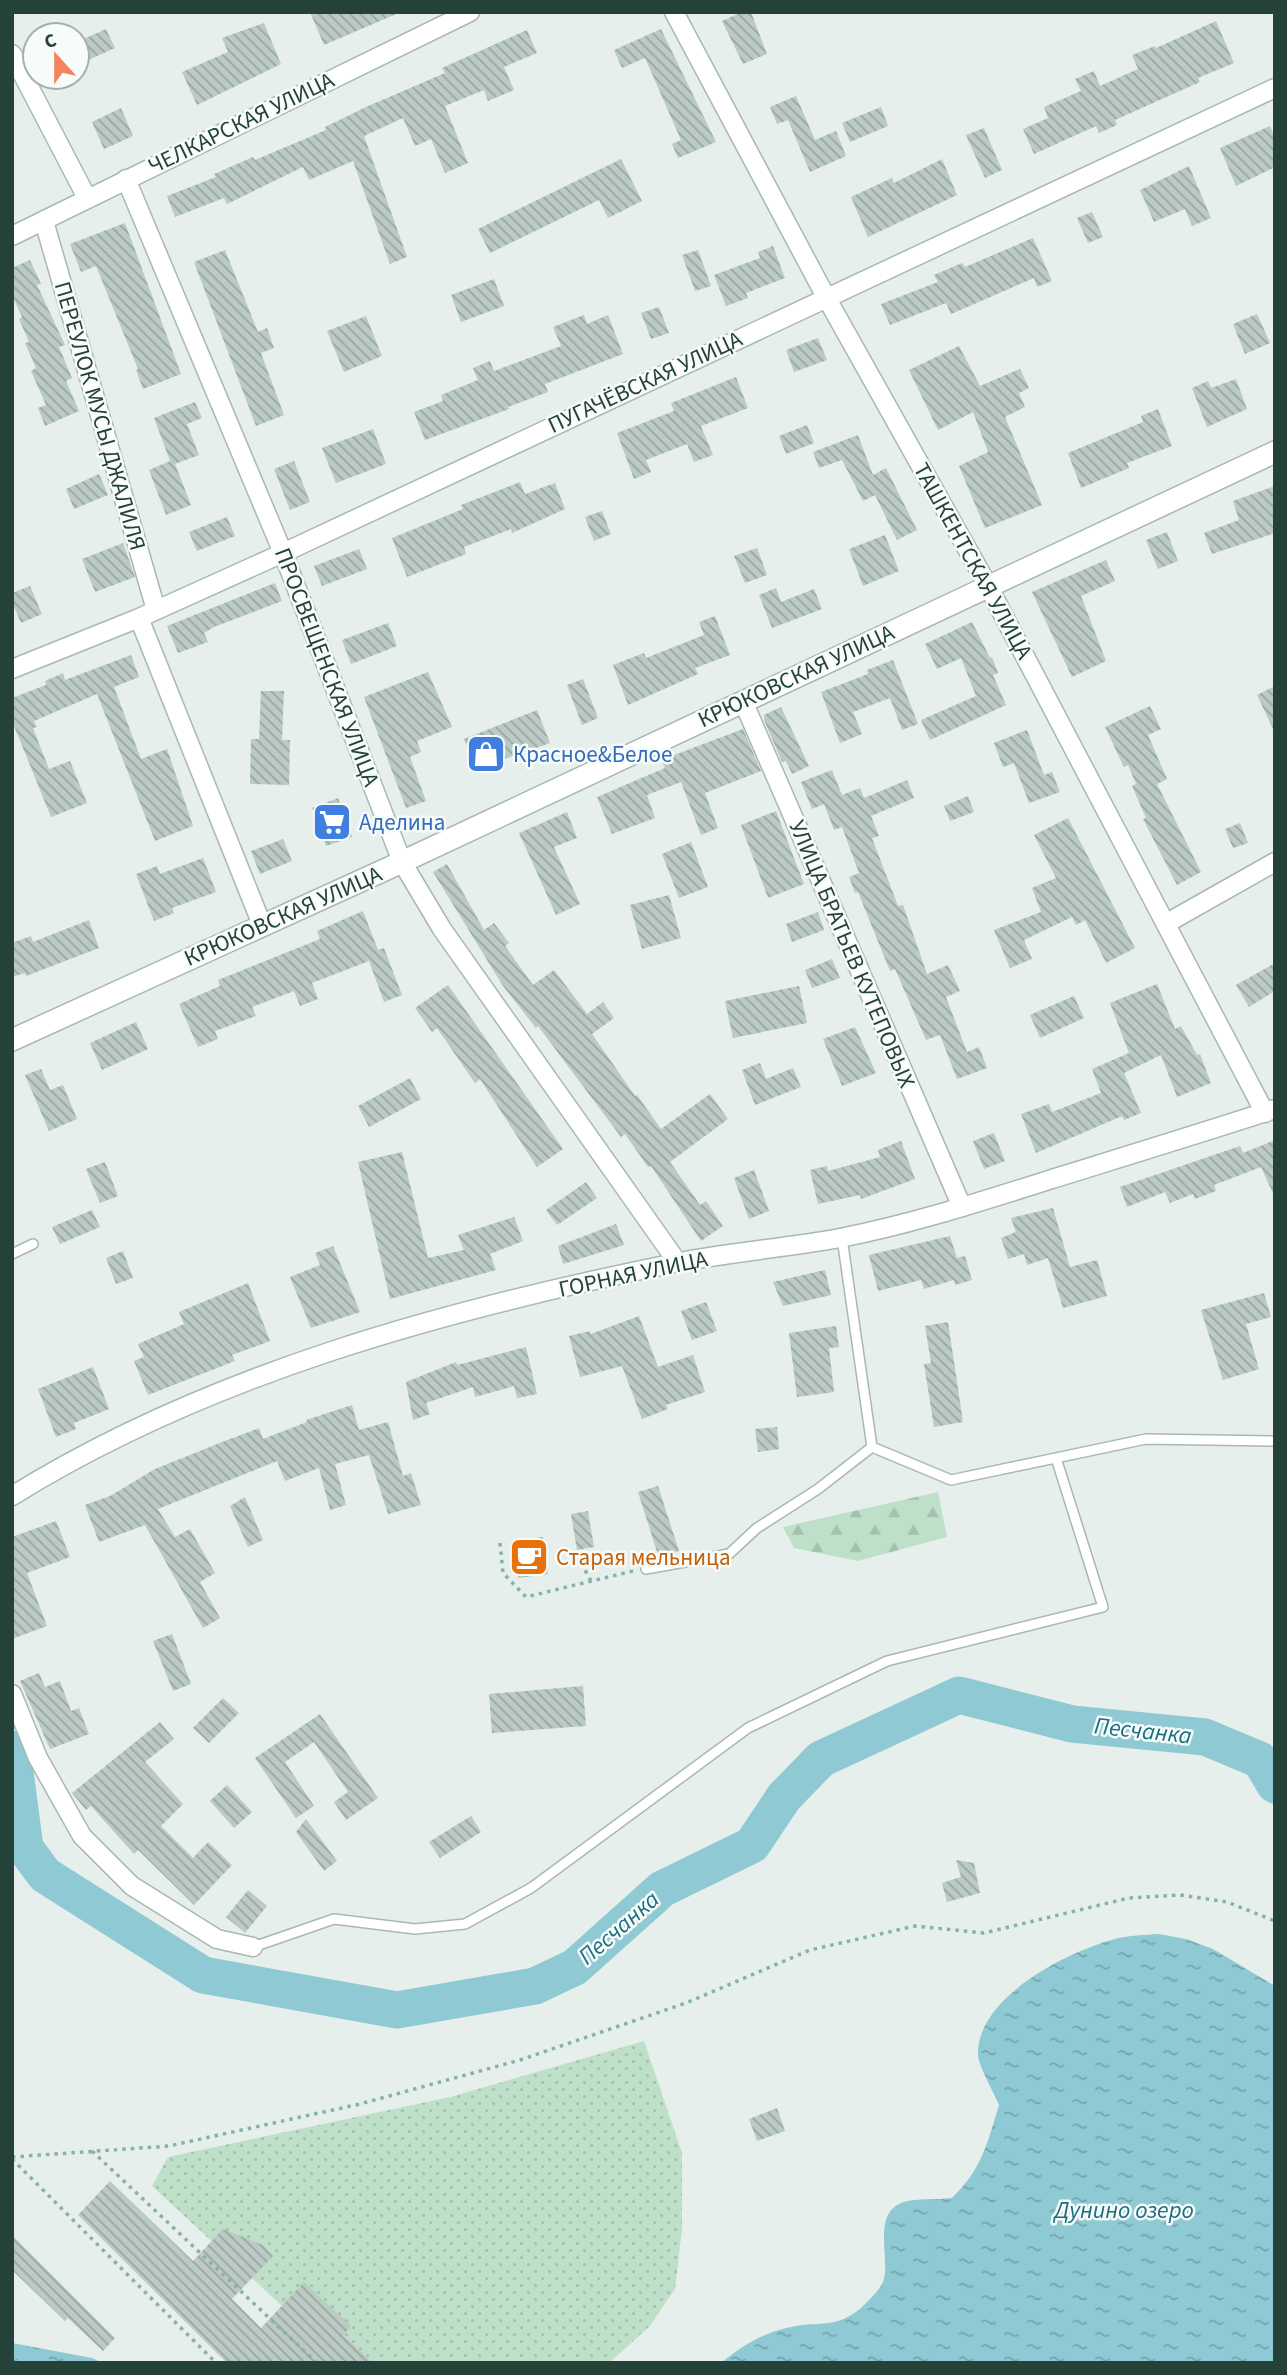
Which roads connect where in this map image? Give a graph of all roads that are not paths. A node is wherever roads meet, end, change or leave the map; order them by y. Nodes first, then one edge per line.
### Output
1 (470, 12) edge
2 (674, 12) edge
3 (12, 54) edge
4 (1275, 88) edge
5 (126, 179) junction
6 (87, 198) junction
7 (44, 221) junction
8 (12, 236) edge
9 (826, 297) junction
10 (1275, 452) edge
11 (283, 553) junction
12 (988, 586) junction
13 (156, 610) junction
14 (139, 618) junction
15 (12, 669) edge
16 (743, 701) junction
17 (402, 862) junction
18 (1275, 862) edge
19 (1167, 923) junction
20 (262, 925) junction
21 (12, 1040) edge
22 (1270, 1111) edge
23 (962, 1208) junction
24 (842, 1237) junction
25 (33, 1244) dead end
26 (12, 1254) edge
27 (678, 1263) junction
28 (1275, 1441) edge
29 (872, 1447) junction
30 (1056, 1458) junction
31 (12, 1496) edge
32 (646, 1569) road end
33 (12, 1694) edge
34 (253, 1947) joint

1 - 5 street, ЧЕЛКАРСКАЯ УЛИЦА
2 - 9 street, ТАШКЕНТСКАЯ УЛИЦА
3 - 6 street
4 - 9 street, ПУГАЧЁВСКАЯ УЛИЦА
5 - 6 street, ЧЕЛКАРСКАЯ УЛИЦА
5 - 11 street, ПРОСВЕЩЕНСКАЯ УЛИЦА
6 - 7 street, ЧЕЛКАРСКАЯ УЛИЦА
7 - 8 street, ЧЕЛКАРСКАЯ УЛИЦА
7 - 13 street, ПЕРЕУЛОК МУСЫ ДЖАЛИЛЯ
9 - 11 street, ПУГАЧЁВСКАЯ УЛИЦА
9 - 12 street, ТАШКЕНТСКАЯ УЛИЦА
10 - 12 street, КРЮКОВСКАЯ УЛИЦА
11 - 13 street, ПУГАЧЁВСКАЯ УЛИЦА
11 - 17 street, ПРОСВЕЩЕНСКАЯ УЛИЦА
12 - 16 street, КРЮКОВСКАЯ УЛИЦА
12 - 19 street, ТАШКЕНТСКАЯ УЛИЦА
13 - 14 street, ПУГАЧЁВСКАЯ УЛИЦА
14 - 15 street, ПУГАЧЁВСКАЯ УЛИЦА
14 - 20 street
16 - 17 street, КРЮКОВСКАЯ УЛИЦА
16 - 23 street, УЛИЦА БРАТЬЕВ КУТЕПОВЫХ
17 - 20 street, КРЮКОВСКАЯ УЛИЦА
17 - 27 street, ПРОСВЕЩЕНСКАЯ УЛИЦА
18 - 19 street
19 - 22 street, ТАШКЕНТСКАЯ УЛИЦА
20 - 21 street, КРЮКОВСКАЯ УЛИЦА
22 - 23 street, ГОРНАЯ УЛИЦА
23 - 24 street, ГОРНАЯ УЛИЦА
24 - 27 street, ГОРНАЯ УЛИЦА
24 - 29 lane
25 - 26 lane
27 - 31 street, ГОРНАЯ УЛИЦА
28 - 30 lane
29 - 30 lane
29 - 32 lane
30 - 34 lane
33 - 34 street

